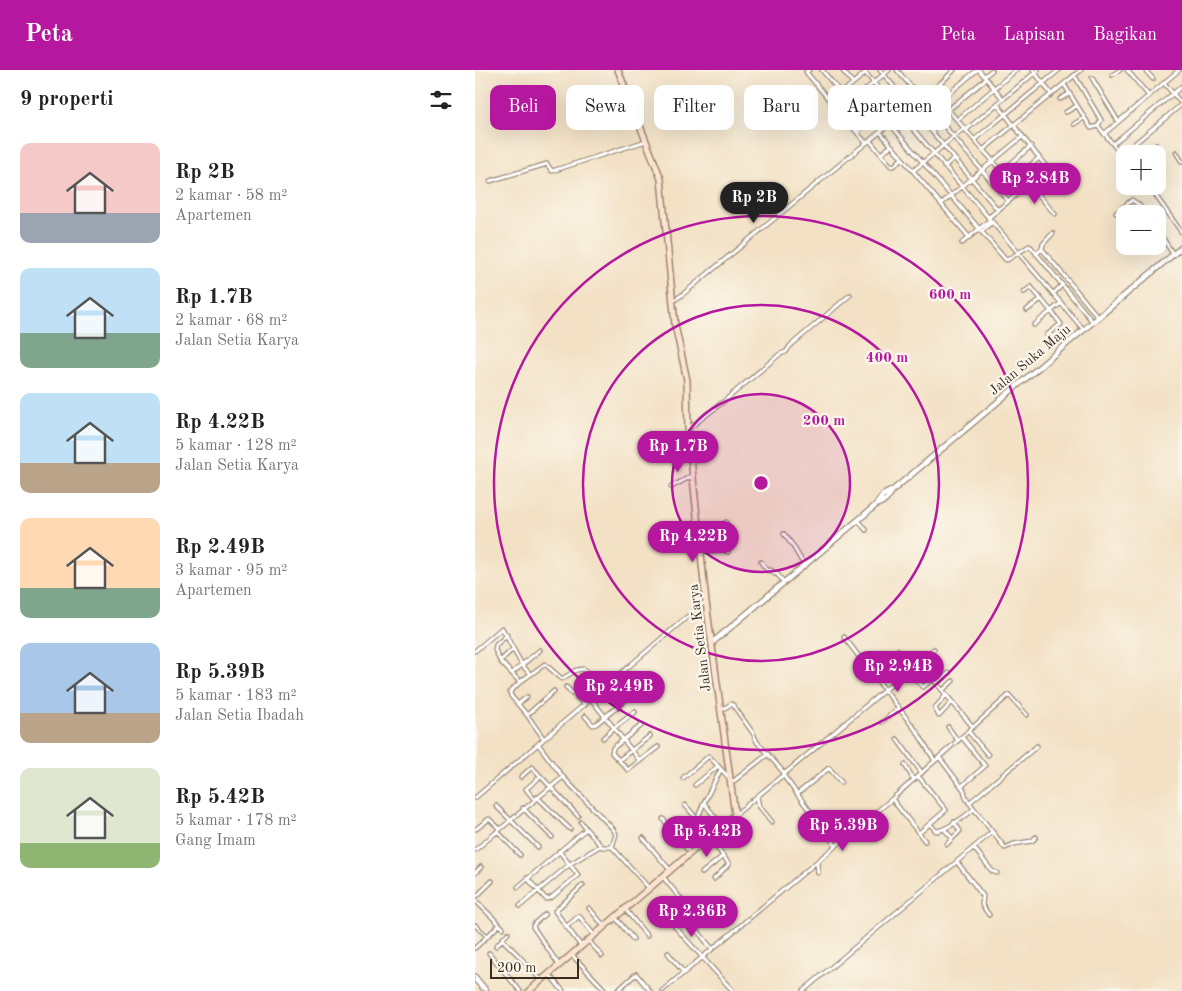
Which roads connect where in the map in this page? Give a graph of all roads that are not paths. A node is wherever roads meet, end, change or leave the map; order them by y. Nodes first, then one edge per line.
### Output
1 (618, 70) edge
2 (809, 70) edge
3 (822, 70) edge
4 (842, 70) edge
5 (880, 70) edge
6 (889, 70) edge
7 (897, 70) edge
8 (945, 70) edge
9 (954, 70) edge
10 (978, 70) edge
11 (992, 70) edge
12 (1016, 70) edge
13 (1059, 70) edge
14 (1081, 70) edge
15 (1119, 70) edge
16 (1127, 70) edge
17 (1145, 70) edge
18 (1179, 70) edge
19 (1035, 71) edge
20 (864, 72) edge
21 (884, 74) junction
22 (1112, 75) dead end
23 (947, 76) junction
24 (985, 77) junction
25 (1077, 78) dead end
26 (1092, 78) dead end
27 (1153, 79) dead end
28 (853, 82) junction
29 (874, 83) junction
30 (1043, 83) junction
31 (1164, 83) junction
32 (834, 85) edge
33 (850, 85) edge
34 (872, 85) edge
35 (893, 85) edge
36 (909, 85) edge
37 (937, 85) edge
38 (1065, 86) dead end
39 (1182, 86) edge
40 (995, 88) junction
41 (951, 92) edge
42 (1051, 94) junction
43 (1069, 94) junction
44 (1173, 94) junction
45 (1149, 96) junction
46 (828, 98) edge
47 (1003, 99) junction
48 (1060, 100) dead end
49 (997, 104) junction
50 (1182, 104) edge
51 (1077, 106) junction
52 (951, 107) edge
53 (1066, 112) dead end
54 (951, 113) edge
55 (1005, 114) junction
56 (1084, 118) junction
57 (957, 120) junction
58 (1119, 121) junction
59 (1074, 124) dead end
60 (1014, 125) junction
61 (1098, 126) junction
62 (965, 129) junction
63 (859, 130) edge
64 (882, 130) edge
65 (895, 130) edge
66 (913, 130) edge
67 (931, 130) edge
68 (947, 130) edge
69 (857, 132) joint
70 (880, 132) junction
71 (1104, 134) junction
72 (1023, 136) junction
73 (953, 137) junction
74 (974, 140) junction
75 (643, 142) junction
76 (868, 142) junction
77 (1113, 144) junction
78 (943, 145) junction
79 (1133, 145) edge
80 (891, 146) junction
81 (1031, 146) junction
82 (1116, 148) edge
83 (983, 150) junction
84 (1175, 152) dead end
85 (881, 154) junction
86 (933, 154) junction
87 (902, 158) junction
88 (954, 158) junction
89 (1039, 158) junction
90 (993, 162) junction
91 (1182, 162) edge
92 (923, 163) junction
93 (944, 166) junction
94 (982, 170) junction
95 (913, 171) junction
96 (1001, 172) junction
97 (972, 178) junction
98 (490, 181) dead end
99 (1010, 182) junction
100 (1029, 184) junction
101 (962, 187) junction
102 (1018, 193) junction
103 (1157, 195) edge
104 (951, 196) junction
105 (1008, 201) junction
106 (941, 204) junction
107 (1126, 205) edge
108 (1139, 205) edge
109 (998, 210) junction
110 (1055, 214) dead end
111 (990, 220) junction
112 (980, 230) junction
113 (1053, 233) dead end
114 (1182, 233) edge
115 (969, 237) junction
116 (962, 242) dead end
117 (1166, 243) edge
118 (1180, 248) edge
119 (1042, 249) junction
120 (1018, 252) junction
121 (1036, 254) junction
122 (1173, 254) junction
123 (1182, 256) edge
124 (1062, 285) junction
125 (1024, 292) dead end
126 (1053, 294) junction
127 (850, 295) dead end
128 (1041, 298) junction
129 (1061, 303) junction
130 (674, 306) junction
131 (1027, 310) dead end
132 (1051, 311) junction
133 (1098, 318) junction
134 (1093, 322) junction
135 (1034, 325) dead end
136 (1084, 330) junction
137 (1047, 335) dead end
138 (688, 430) junction
139 (700, 436) dead end
140 (689, 439) junction
141 (693, 476) junction
142 (671, 486) dead end
143 (695, 495) junction
144 (688, 497) dead end
145 (858, 520) junction
146 (726, 522) dead end
147 (699, 528) junction
148 (866, 530) dead end
149 (784, 534) dead end
150 (680, 539) dead end
151 (689, 543) dead end
152 (701, 543) junction
153 (702, 552) junction
154 (728, 552) dead end
155 (761, 562) dead end
156 (804, 565) junction
157 (784, 582) junction
158 (703, 603) junction
159 (507, 635) junction
160 (844, 637) dead end
161 (489, 640) junction
162 (713, 642) junction
163 (496, 644) junction
164 (513, 649) junction
165 (934, 649) dead end
166 (540, 650) dead end
167 (898, 650) dead end
168 (475, 651) edge
169 (500, 661) junction
170 (522, 665) junction
171 (913, 667) junction
172 (889, 669) dead end
173 (908, 671) junction
174 (512, 673) junction
175 (949, 673) dead end
176 (530, 674) junction
177 (898, 680) junction
178 (953, 681) dead end
179 (520, 682) junction
180 (937, 683) junction
181 (606, 686) junction
182 (566, 687) dead end
183 (885, 690) junction
184 (943, 690) junction
185 (554, 691) dead end
186 (946, 695) junction
187 (527, 697) dead end
188 (591, 699) junction
189 (626, 700) dead end
190 (952, 702) junction
191 (518, 704) junction
192 (585, 705) junction
193 (899, 708) junction
194 (635, 712) dead end
195 (720, 712) junction
196 (527, 714) junction
197 (1027, 715) dead end
198 (585, 716) dead end
199 (605, 717) junction
200 (882, 722) dead end
201 (642, 725) dead end
202 (948, 727) dead end
203 (973, 727) junction
204 (614, 728) junction
205 (968, 732) junction
206 (650, 736) dead end
207 (962, 737) junction
208 (603, 738) dead end
209 (544, 739) junction
210 (897, 739) dead end
211 (623, 740) junction
212 (958, 741) junction
213 (538, 744) junction
214 (1037, 746) dead end
215 (658, 747) dead end
216 (631, 750) junction
217 (768, 754) junction
218 (988, 755) dead end
219 (939, 757) junction
220 (619, 760) junction
221 (640, 761) junction
222 (935, 761) junction
223 (905, 765) dead end
224 (720, 767) junction
225 (922, 773) junction
226 (784, 775) junction
227 (563, 776) junction
228 (918, 776) junction
229 (521, 777) dead end
230 (540, 777) junction
231 (683, 778) dead end
232 (729, 778) junction
233 (914, 780) junction
234 (841, 782) dead end
235 (730, 784) junction
236 (695, 785) dead end
237 (962, 786) junction
238 (550, 787) junction
239 (797, 794) junction
240 (757, 797) junction
241 (475, 798) edge
242 (536, 798) junction
243 (892, 799) junction
244 (969, 802) junction
245 (704, 803) junction
246 (685, 805) dead end
247 (496, 806) dead end
248 (523, 808) junction
249 (974, 809) junction
250 (735, 815) junction
251 (578, 816) dead end
252 (663, 819) dead end
253 (509, 820) junction
254 (698, 820) junction
255 (581, 822) dead end
256 (772, 822) dead end
257 (954, 822) junction
258 (930, 824) junction
259 (722, 826) junction
260 (476, 829) edge
261 (569, 829) dead end
262 (587, 829) junction
263 (944, 829) junction
264 (498, 830) junction
265 (992, 832) junction
266 (919, 833) junction
267 (552, 837) dead end
268 (1036, 837) dead end
269 (643, 838) dead end
270 (707, 838) junction
271 (952, 838) junction
272 (925, 842) dead end
273 (947, 844) dead end
274 (600, 846) junction
275 (836, 846) junction
276 (539, 847) dead end
277 (612, 847) junction
278 (974, 848) junction
279 (475, 850) edge
280 (559, 851) junction
281 (690, 853) junction
282 (521, 855) dead end
283 (723, 856) junction
284 (817, 862) junction
285 (957, 862) junction
286 (570, 864) junction
287 (481, 867) dead end
288 (670, 870) junction
289 (475, 873) edge
290 (702, 873) dead end
291 (818, 873) dead end
292 (997, 873) dead end
293 (663, 876) junction
294 (527, 878) junction
295 (713, 879) dead end
296 (493, 881) dead end
297 (583, 886) dead end
298 (518, 887) dead end
299 (649, 888) junction
300 (538, 890) junction
301 (475, 899) edge
302 (681, 899) dead end
303 (520, 906) dead end
304 (589, 908) dead end
305 (624, 909) junction
306 (545, 914) dead end
307 (989, 915) dead end
308 (686, 916) dead end
309 (615, 917) junction
310 (475, 925) edge
311 (604, 926) junction
312 (566, 927) junction
313 (675, 927) dead end
314 (508, 933) dead end
315 (595, 935) junction
316 (487, 936) junction
317 (647, 936) dead end
318 (633, 939) dead end
319 (503, 940) junction
320 (588, 940) junction
321 (496, 946) dead end
322 (581, 946) junction
323 (475, 948) edge
324 (712, 949) junction
325 (489, 953) dead end
326 (668, 953) dead end
327 (571, 954) junction
328 (602, 956) dead end
329 (703, 957) junction
330 (559, 965) junction
331 (684, 973) junction
332 (549, 974) junction
333 (475, 976) edge
334 (475, 980) edge
335 (541, 980) junction
336 (479, 983) junction
337 (531, 990) edge
338 (486, 991) edge
339 (520, 991) edge
340 (563, 991) edge
341 (606, 991) edge
342 (617, 991) edge
343 (650, 991) edge
344 (662, 991) edge
345 (733, 991) edge
346 (803, 991) edge

1 - 75 main road, Jalan Setia Karya
2 - 46 street
3 - 32 street
4 - 28 street
5 - 21 street
6 - 21 street
7 - 36 street
8 - 23 street
9 - 23 street
10 - 24 street
10 - 41 street
11 - 24 street
12 - 40 street
13 - 30 street
14 - 42 street
15 - 22 street
16 - 45 street
17 - 27 street
18 - 31 street
19 - 30 street
19 - 47 street
20 - 28 street
20 - 29 street
21 - 29 street
21 - 35 street
23 - 37 street
24 - 40 street
24 - 52 street
25 - 61 street
26 - 58 street
28 - 33 street
29 - 34 street
30 - 42 street
30 - 55 street
31 - 44 street
31 - 45 street
38 - 43 street
39 - 44 street
40 - 47 street
40 - 57 street
42 - 60 street
43 - 48 street
43 - 51 street
44 - 50 street
44 - 77 street
45 - 58 street
47 - 49 street
49 - 55 street
49 - 62 street
50 - 79 street
51 - 53 street
51 - 56 street
54 - 57 street
55 - 60 street
55 - 74 street
56 - 59 street
56 - 61 street
57 - 62 street
58 - 71 street
60 - 72 street
60 - 83 street
61 - 71 street
62 - 73 street
62 - 74 street
63 - 69 street
64 - 70 street
65 - 92 street
66 - 86 street
67 - 78 street
68 - 73 street
69 - 76 street
70 - 76 street
70 - 80 street
71 - 77 street
72 - 81 street
72 - 90 street
73 - 78 street
73 - 94 street
74 - 83 street
75 - 98 street
75 - 130 main road, Jalan Setia Karya
76 - 85 street
76 - 130 street
77 - 82 street
78 - 86 street
78 - 88 street
80 - 85 street
80 - 87 street
81 - 89 street
81 - 96 street
83 - 90 street
84 - 91 street
85 - 87 street
86 - 92 street
86 - 93 street
87 - 95 street
88 - 93 street
88 - 97 street
89 - 99 street
89 - 100 street
90 - 94 street
90 - 96 street
92 - 95 street
92 - 104 street
93 - 101 street
94 - 97 street
94 - 105 street
95 - 106 street
96 - 99 street
97 - 101 street
97 - 109 street
99 - 102 street
100 - 102 street
100 - 110 street
101 - 104 street
101 - 111 street
102 - 105 street
103 - 114 street
104 - 106 street
104 - 112 street
105 - 109 street
106 - 115 street
107 - 108 street
109 - 111 street
111 - 112 street
111 - 120 street
112 - 115 street
112 - 120 street
113 - 119 street
115 - 116 street
117 - 122 street
118 - 122 street, Jalan Suka Maju
118 - 123 street
119 - 121 street
119 - 133 street
120 - 121 street
120 - 126 street
121 - 124 street
122 - 133 street, Jalan Suka Maju
124 - 126 street
124 - 134 street
125 - 128 street
126 - 129 street
127 - 138 street
128 - 131 street
128 - 132 street
129 - 132 street
129 - 136 street
130 - 138 main road, Jalan Setia Karya
132 - 135 street
132 - 137 street
133 - 134 street, Jalan Suka Maju
134 - 136 street, Jalan Suka Maju
136 - 145 street, Jalan Suka Maju
138 - 140 main road, Jalan Setia Karya
139 - 140 street
140 - 141 main road, Jalan Setia Karya
141 - 142 street
141 - 143 main road, Jalan Setia Karya
143 - 144 street
143 - 147 main road, Jalan Setia Karya
145 - 148 street
145 - 156 street, Jalan Suka Maju
146 - 152 street
147 - 150 street
147 - 152 main road, Jalan Setia Karya
149 - 156 street
151 - 152 street
152 - 153 main road, Jalan Setia Karya
153 - 154 street
153 - 158 main road, Jalan Setia Karya
155 - 157 street
156 - 157 street, Jalan Suka Maju
157 - 162 street, Jalan Suka Maju
158 - 162 main road, Jalan Setia Karya
158 - 181 street
159 - 161 street
159 - 163 street
159 - 164 street
160 - 183 street
161 - 163 street
161 - 168 street
162 - 195 main road, Jalan Setia Karya
163 - 169 street
164 - 169 street
164 - 170 street
165 - 171 street
166 - 170 street
167 - 171 street
169 - 174 street
170 - 174 street
170 - 176 street
171 - 173 street
172 - 177 street
173 - 177 street
173 - 180 street
174 - 179 street
175 - 180 street
176 - 179 street
176 - 181 street
177 - 183 street
178 - 184 street
179 - 191 street
180 - 184 street
181 - 188 street
182 - 192 street
183 - 193 street
183 - 226 street
184 - 186 street
185 - 196 street
186 - 190 street
186 - 190 street
187 - 191 street
188 - 192 street
188 - 199 street
189 - 199 street
190 - 203 street
191 - 196 street
192 - 209 street
193 - 200 street
193 - 222 street
194 - 204 street
195 - 217 street
195 - 232 main road, Jalan Setia Karya
196 - 209 street
197 - 203 street
198 - 199 street
199 - 204 street
201 - 211 street
202 - 212 street
203 - 205 street
204 - 208 street
204 - 211 street
205 - 207 street
205 - 218 street
206 - 216 street
207 - 212 street
207 - 237 street
209 - 213 street
210 - 225 street
211 - 216 street
211 - 220 street
212 - 219 street
213 - 227 street
213 - 241 street
214 - 244 street
215 - 221 street
216 - 220 street
216 - 221 street
217 - 226 street
217 - 235 street
219 - 222 street
219 - 237 street
220 - 221 street
222 - 225 street
223 - 233 street
224 - 231 street
224 - 232 street
224 - 236 street
224 - 245 street
225 - 228 street
226 - 239 street
226 - 240 street
227 - 238 street
227 - 277 street
228 - 233 street
228 - 258 street
229 - 230 street
230 - 238 street
230 - 242 street
232 - 235 main road, Jalan Setia Karya
233 - 243 street
234 - 239 street
235 - 250 main road, Jalan Setia Karya
237 - 244 street
238 - 242 street
238 - 251 street
239 - 275 street
240 - 250 street
240 - 256 street
242 - 248 street
242 - 261 street
243 - 266 street
243 - 275 street
244 - 249 street
245 - 254 street
245 - 259 street
246 - 254 street
247 - 253 street
248 - 253 street
248 - 267 street
249 - 257 street
249 - 265 street
250 - 259 main road
252 - 281 street
253 - 264 street
253 - 276 street
254 - 270 street
255 - 262 street
257 - 263 street
257 - 271 street
258 - 263 street
258 - 266 street
259 - 270 main road
260 - 264 street
262 - 274 street
262 - 280 street
263 - 271 street
264 - 279 street
264 - 282 street
265 - 268 street
265 - 278 street
266 - 272 street
269 - 288 street
270 - 281 main road
270 - 283 street
271 - 273 street
274 - 277 street
274 - 286 street
275 - 284 street
277 - 299 street
278 - 285 street
278 - 292 street
280 - 286 street
280 - 294 street
281 - 288 main road
283 - 290 street
283 - 295 street
284 - 291 street
284 - 324 street
285 - 307 street
285 - 346 street
286 - 300 street
286 - 300 street
287 - 289 street
288 - 293 main road
293 - 299 main road
293 - 302 street
294 - 298 street
294 - 300 street
296 - 301 street
297 - 312 street
299 - 305 main road
300 - 303 street
301 - 316 street
304 - 311 street
305 - 309 main road
305 - 317 street
306 - 330 street
308 - 324 street
309 - 311 main road
309 - 318 street
310 - 316 street
311 - 315 main road
312 - 315 street
312 - 322 street
313 - 329 street
314 - 319 street
315 - 320 main road
316 - 323 street
319 - 321 street
319 - 335 street
320 - 322 main road
320 - 328 street
322 - 327 main road
324 - 329 street
325 - 339 street
326 - 331 street
327 - 330 main road
327 - 341 street
329 - 331 street
329 - 345 street
330 - 332 main road
331 - 344 street
332 - 335 main road
332 - 340 street
333 - 336 street
334 - 336 street
335 - 337 main road
336 - 338 street
342 - 343 street

